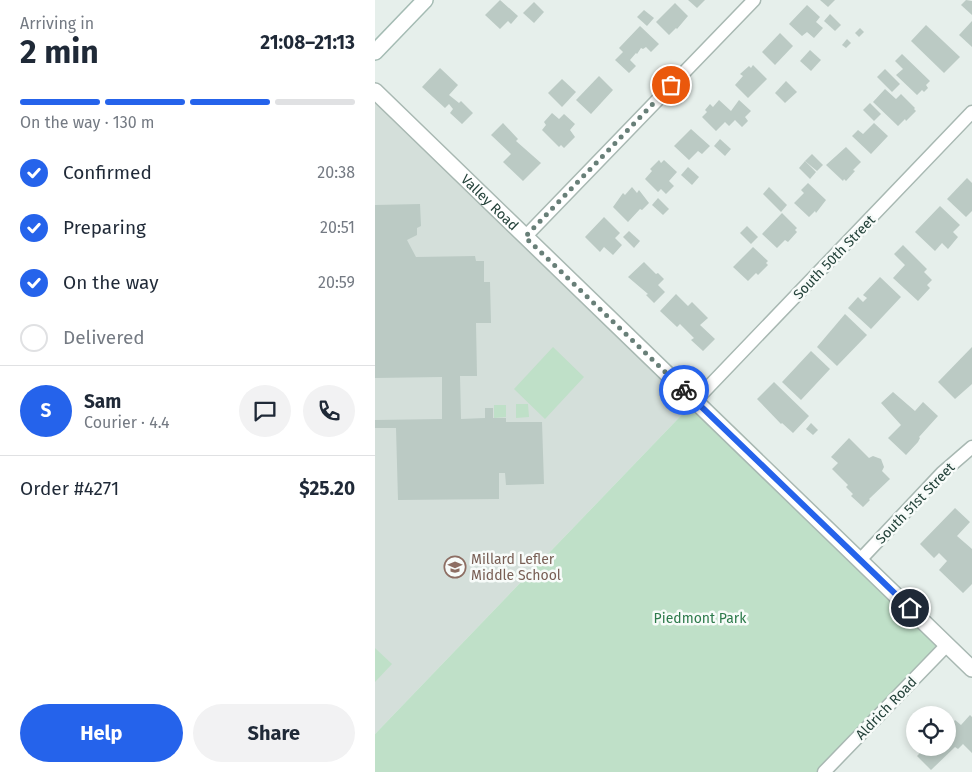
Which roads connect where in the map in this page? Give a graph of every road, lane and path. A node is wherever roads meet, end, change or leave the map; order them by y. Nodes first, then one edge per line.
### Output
1 (425, 0) edge
2 (754, 0) edge
3 (375, 52) edge
4 (375, 91) edge
5 (972, 112) edge
6 (525, 237) junction
7 (695, 400) junction
8 (972, 447) edge
9 (860, 560) junction
10 (947, 644) junction
11 (972, 669) edge
12 (824, 772) edge

1 - 3 street
2 - 6 street
4 - 6 street, Valley Road
5 - 7 street, South 50th Street
6 - 7 street, Valley Road
7 - 9 street, Valley Road
8 - 9 street, South 51st Street
9 - 10 street, Valley Road
10 - 11 street, Valley Road
10 - 12 street, Aldrich Road

